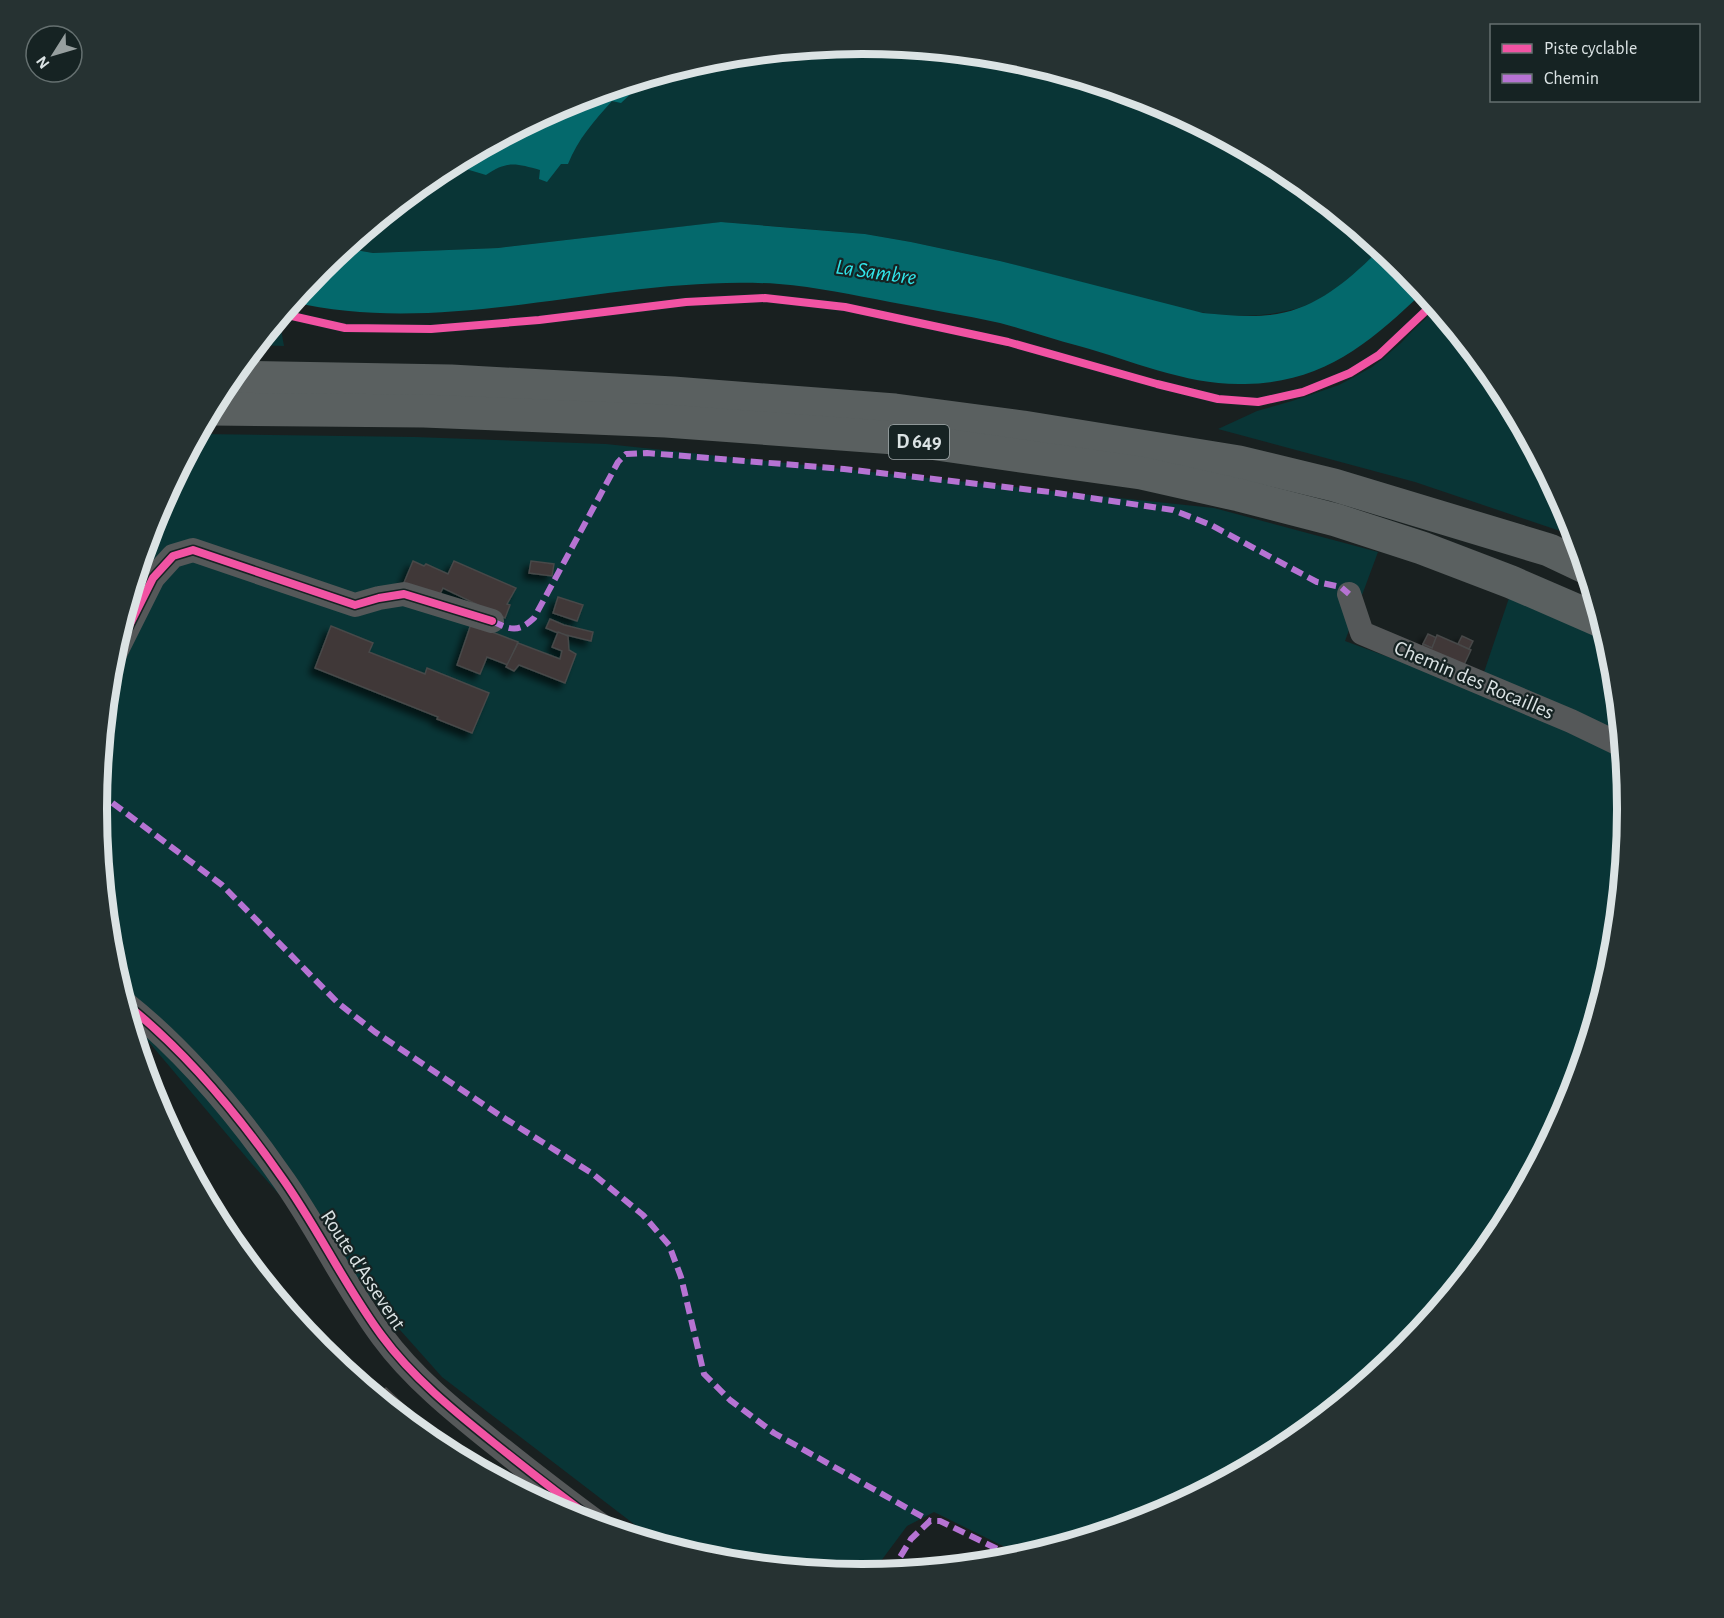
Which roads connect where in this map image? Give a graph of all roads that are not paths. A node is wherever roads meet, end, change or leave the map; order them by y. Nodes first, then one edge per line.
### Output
1 (243, 377) edge
2 (222, 409) edge
3 (1576, 563) edge
4 (1349, 594) dead end
5 (1592, 617) edge
6 (131, 621) edge
7 (492, 621) dead end
8 (1614, 741) edge
9 (136, 1013) edge
10 (581, 1510) edge

1 - 3 highway, D 649
2 - 5 highway, D 649
4 - 8 street, Chemin des Rocailles
6 - 7 street
9 - 10 street, Route d'Assevent

